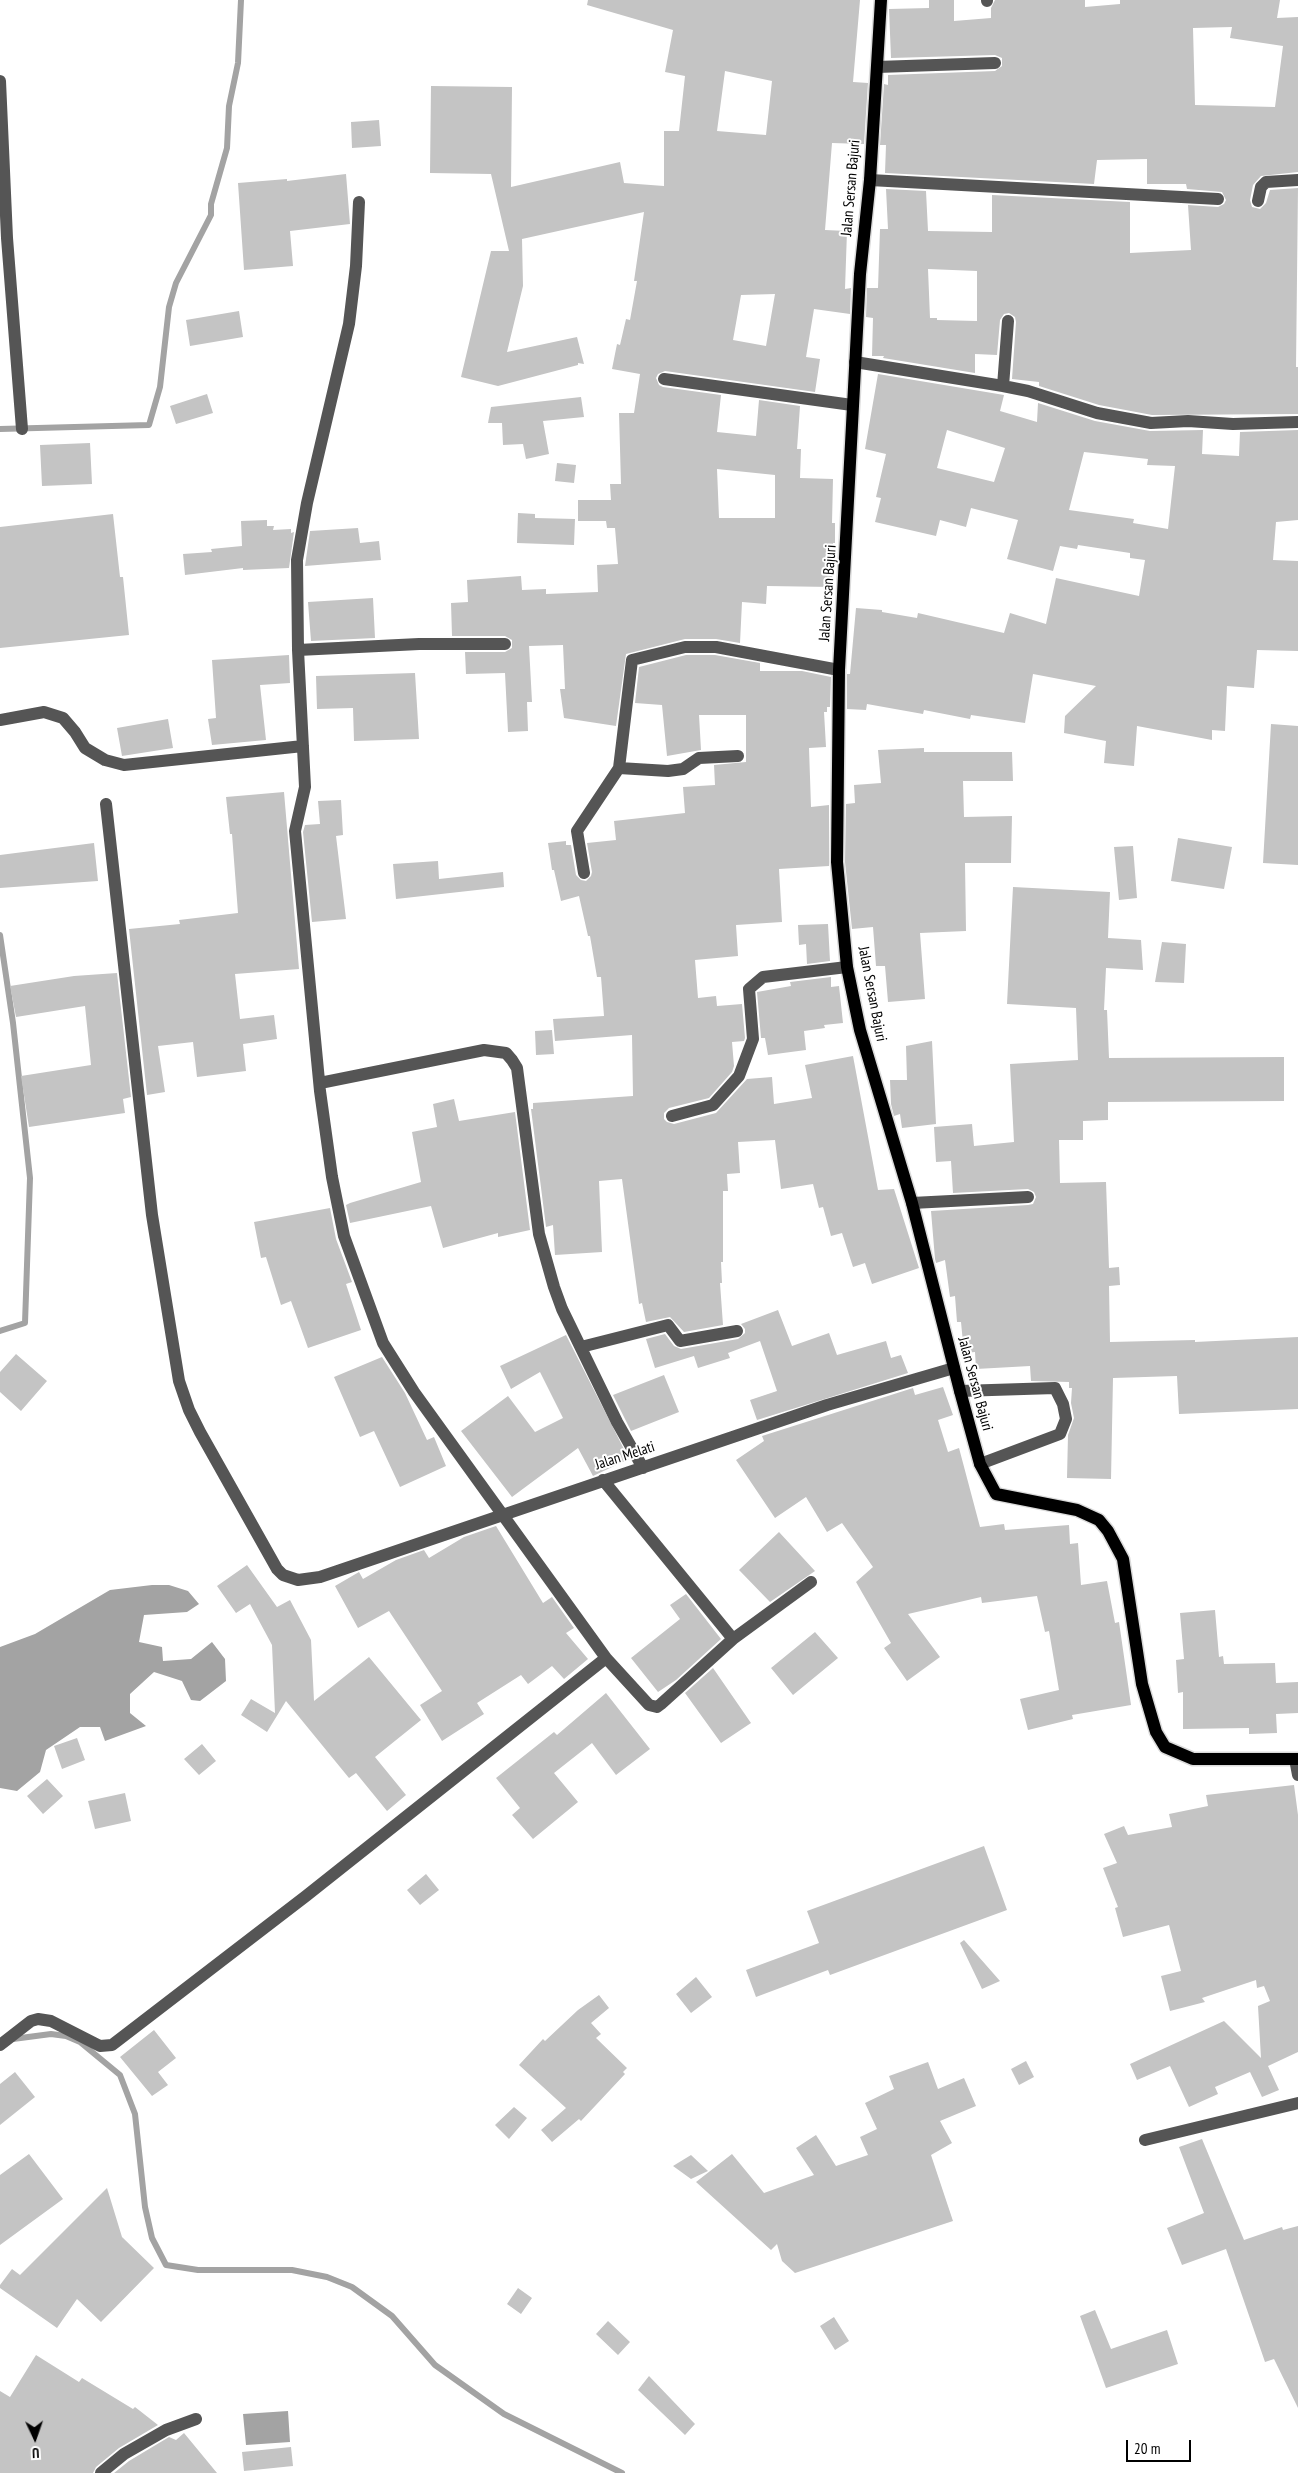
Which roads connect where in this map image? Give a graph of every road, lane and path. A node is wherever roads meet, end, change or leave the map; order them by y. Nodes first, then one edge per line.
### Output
1 (881, 0) edge
2 (995, 63) dead end
3 (876, 67) junction
4 (0, 81) edge
5 (870, 180) junction
6 (1298, 180) edge
7 (1218, 199) dead end
8 (1258, 201) dead end
9 (359, 202) dead end
10 (1008, 320) dead end
11 (855, 362) junction
12 (664, 380) dead end
13 (1003, 386) junction
14 (852, 405) junction
15 (1298, 422) edge
16 (22, 429) dead end
17 (505, 644) dead end
18 (298, 650) junction
19 (839, 670) junction
20 (0, 720) edge
21 (303, 746) junction
22 (738, 756) dead end
23 (619, 768) junction
24 (106, 804) dead end
25 (584, 873) dead end
26 (847, 967) junction
27 (320, 1083) junction
28 (672, 1116) dead end
29 (1028, 1197) dead end
30 (912, 1203) junction
31 (737, 1331) dead end
32 (581, 1347) junction
33 (954, 1368) junction
34 (960, 1391) junction
35 (980, 1464) junction
36 (643, 1468) junction
37 (603, 1480) junction
38 (500, 1514) junction
39 (811, 1582) dead end
40 (733, 1640) junction
41 (606, 1658) junction
42 (1296, 1759) edge
43 (1298, 1775) edge
44 (0, 2045) edge
45 (1298, 2103) edge
46 (1146, 2140) dead end
47 (196, 2419) dead end
48 (101, 2473) edge

1 - 3 main road, Jalan Sersan Bajuri
2 - 3 street
3 - 5 main road, Jalan Sersan Bajuri
4 - 16 street
5 - 7 street
5 - 11 main road, Jalan Sersan Bajuri
6 - 8 street
9 - 18 street
10 - 13 street
11 - 13 street
11 - 14 main road, Jalan Sersan Bajuri
12 - 14 street
13 - 15 street
14 - 19 main road, Jalan Sersan Bajuri
17 - 18 street
18 - 21 street
19 - 23 street
19 - 26 main road, Jalan Sersan Bajuri
20 - 21 street
21 - 27 street
22 - 23 street
23 - 25 street
24 - 38 street, Jalan Melati
26 - 28 street
26 - 30 main road, Jalan Sersan Bajuri
27 - 32 street
27 - 38 street
29 - 30 street
30 - 33 main road, Jalan Sersan Bajuri
31 - 32 street
32 - 36 street
33 - 34 main road, Jalan Sersan Bajuri
33 - 36 street, Jalan Melati
34 - 35 main road, Jalan Sersan Bajuri
34 - 35 street
35 - 42 main road, Jalan Sersan Bajuri
36 - 37 street, Jalan Melati
37 - 38 street, Jalan Melati
37 - 40 street
38 - 41 street
39 - 40 street
40 - 41 street
41 - 44 street
42 - 43 street
45 - 46 street
47 - 48 street

